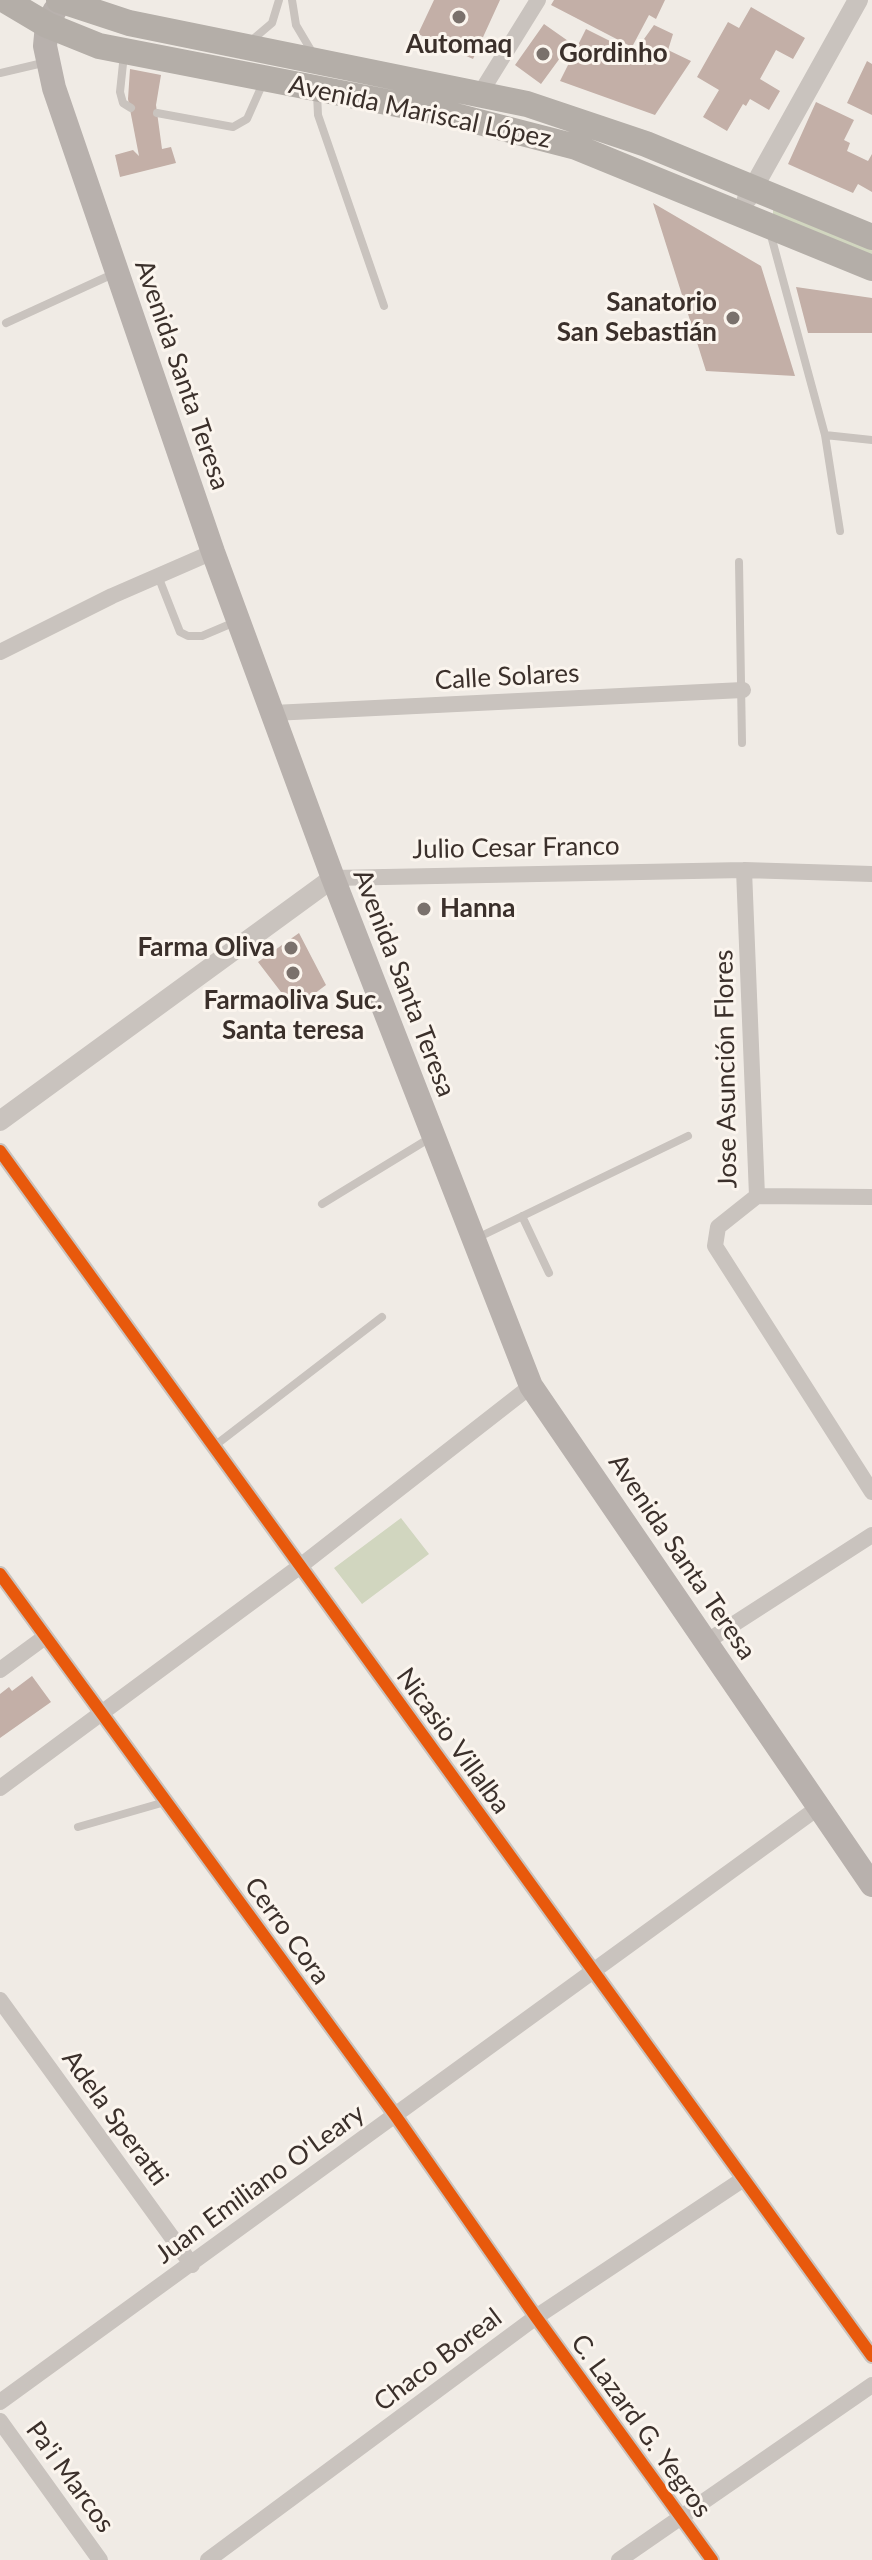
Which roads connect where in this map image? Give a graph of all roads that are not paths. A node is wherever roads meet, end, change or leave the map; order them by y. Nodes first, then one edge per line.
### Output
1 (5, 0) edge
2 (59, 0) edge
3 (279, 0) edge
4 (292, 0) edge
5 (538, 0) edge
6 (858, 0) edge
7 (47, 25) junction
8 (243, 45) junction
9 (125, 52) junction
10 (322, 61) junction
11 (48, 62) junction
12 (0, 73) edge
13 (264, 79) junction
14 (318, 89) junction
15 (481, 92) junction
16 (131, 108) dead end
17 (157, 113) dead end
18 (753, 187) junction
19 (741, 212) junction
20 (767, 223) junction
21 (872, 237) edge
22 (872, 268) edge
23 (117, 272) junction
24 (384, 306) dead end
25 (6, 323) dead end
26 (825, 435) junction
27 (872, 440) edge
28 (840, 531) dead end
29 (213, 552) junction
30 (739, 562) dead end
31 (158, 575) junction
32 (238, 620) junction
33 (0, 652) edge
34 (743, 690) junction
35 (273, 713) junction
36 (742, 743) dead end
37 (744, 870) junction
38 (872, 874) edge
39 (333, 878) junction
40 (0, 1121) edge
41 (434, 1136) junction
42 (688, 1136) dead end
43 (0, 1151) edge
44 (757, 1196) junction
45 (872, 1197) edge
46 (322, 1204) dead end
47 (522, 1216) junction
48 (474, 1239) junction
49 (549, 1273) dead end
50 (382, 1317) dead end
51 (531, 1386) junction
52 (213, 1447) junction
53 (872, 1492) edge
54 (872, 1535) edge
55 (299, 1567) junction
56 (0, 1574) edge
57 (45, 1637) junction
58 (706, 1642) junction
59 (0, 1670) edge
60 (100, 1714) junction
61 (0, 1788) edge
62 (165, 1802) junction
63 (819, 1807) junction
64 (78, 1827) dead end
65 (872, 1885) edge
66 (595, 1973) junction
67 (0, 2000) edge
68 (395, 2115) junction
69 (742, 2180) junction
70 (192, 2265) junction
71 (536, 2317) junction
72 (872, 2356) edge
73 (872, 2385) edge
74 (0, 2402) edge
75 (0, 2421) edge
76 (679, 2515) junction
77 (100, 2560) edge
78 (208, 2560) edge
79 (619, 2560) edge
80 (712, 2560) edge

1 - 7 highway, Avenida Mariscal López
2 - 7 main road
2 - 8 highway, Avenida Mariscal López
3 - 8 lane
4 - 10 lane
5 - 15 street
6 - 18 street
7 - 9 highway, Avenida Mariscal López
7 - 11 main road, Avenida Santa Teresa
8 - 10 highway, Avenida Mariscal López
9 - 13 highway, Avenida Mariscal López
9 - 16 lane
10 - 15 highway, Avenida Mariscal López
11 - 12 lane
11 - 23 main road, Avenida Santa Teresa
13 - 14 highway, Avenida Mariscal López
13 - 17 lane
14 - 19 highway, Avenida Mariscal López
14 - 24 lane
15 - 18 highway, Avenida Mariscal López
18 - 19 street
18 - 21 highway, Avenida Mariscal López
19 - 20 highway, Avenida Mariscal López
20 - 22 highway, Avenida Mariscal López
20 - 26 lane
23 - 25 lane
23 - 29 main road, Avenida Santa Teresa
26 - 27 lane
26 - 28 lane
29 - 31 street
29 - 32 main road, Avenida Santa Teresa
30 - 34 lane
31 - 32 lane
31 - 33 street
32 - 35 main road, Avenida Santa Teresa
34 - 35 street, Calle Solares
34 - 36 lane
35 - 39 main road, Avenida Santa Teresa
37 - 38 street, Julio Cesar Franco
37 - 39 street, Julio Cesar Franco
37 - 44 street, Jose Asunción Flores
39 - 40 street
39 - 41 main road, Avenida Santa Teresa
41 - 46 lane
41 - 48 main road, Avenida Santa Teresa
42 - 47 lane
43 - 52 street, Nicasio Villalba
44 - 45 street
44 - 53 street, Jose Asunción Flores
47 - 48 lane
47 - 49 lane
48 - 51 main road, Avenida Santa Teresa
50 - 52 lane
51 - 55 street
51 - 58 main road, Avenida Santa Teresa
52 - 55 street, Nicasio Villalba
54 - 58 street
55 - 60 street
55 - 66 street, Nicasio Villalba
56 - 57 street, Cerro Cora
57 - 59 street
57 - 60 street, Cerro Cora
58 - 63 main road, Avenida Santa Teresa
60 - 61 street
60 - 62 street, Cerro Cora
62 - 64 lane
62 - 68 street, Cerro Cora
63 - 65 main road, Avenida Santa Teresa
63 - 66 street, Juan Emiliano O'Leary
66 - 68 street, Juan Emiliano O'Leary
66 - 69 street, Nicasio Villalba
67 - 70 street, Adela Speratti
68 - 70 street, Juan Emiliano O'Leary
68 - 71 street, Cerro Cora
69 - 71 street, Chaco Boreal
69 - 72 street, Nicasio Villalba
70 - 74 street, Juan Emiliano O'Leary
71 - 76 street, C. Lazard G. Yegros
71 - 78 street, Chaco Boreal
73 - 76 street
75 - 77 street, Pa'i Marcos
76 - 79 street
76 - 80 street, C. Lazard G. Yegros

